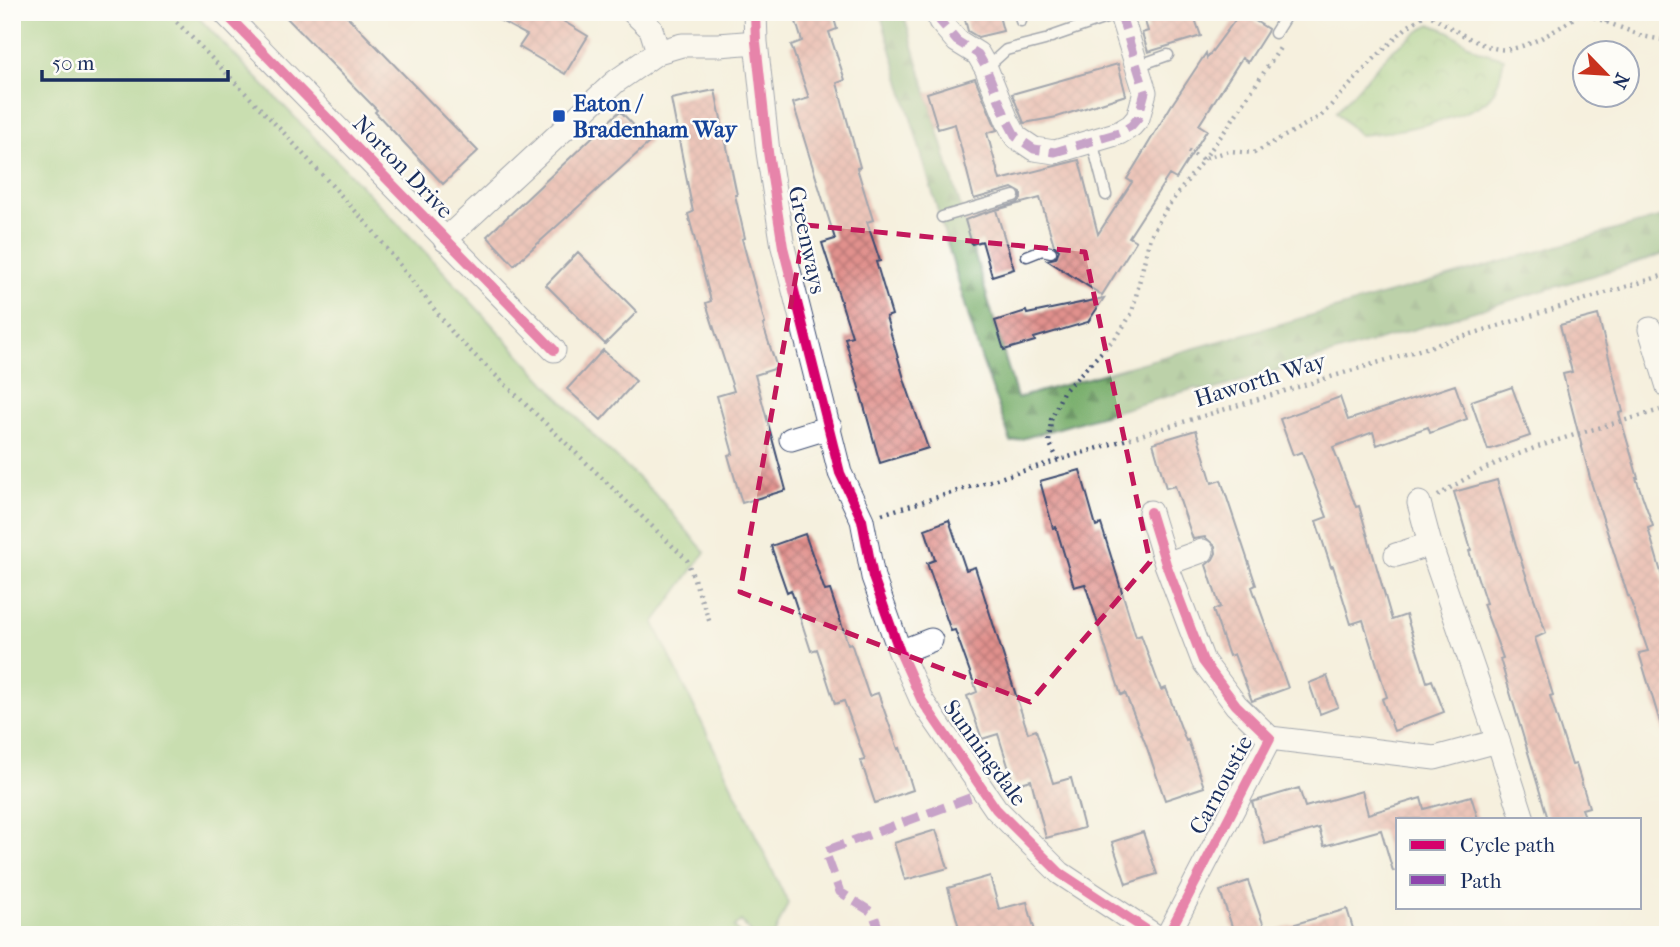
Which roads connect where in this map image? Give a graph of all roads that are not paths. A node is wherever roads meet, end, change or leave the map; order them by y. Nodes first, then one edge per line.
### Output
1 (224, 12) edge
2 (633, 12) edge
3 (755, 12) edge
4 (938, 12) edge
5 (1120, 12) edge
6 (1283, 14) edge
7 (1275, 33) dead end
8 (756, 42) junction
9 (658, 52) junction
10 (1168, 55) dead end
11 (1137, 66) junction
12 (986, 68) junction
13 (1092, 141) junction
14 (1105, 195) dead end
15 (1014, 196) dead end
16 (942, 217) dead end
17 (445, 240) junction
18 (1051, 252) dead end
19 (1027, 256) dead end
20 (1650, 329) dead end
21 (554, 350) dead end
22 (1668, 387) edge
23 (830, 427) junction
24 (791, 439) dead end
25 (1428, 500) road end
26 (1150, 512) dead end
27 (862, 520) joint
28 (1430, 544) junction
29 (1202, 551) dead end
30 (1396, 555) dead end
31 (1166, 564) junction
32 (931, 640) dead end
33 (900, 652) junction
34 (1270, 738) junction
35 (1498, 741) junction
36 (1524, 818) edge
37 (1154, 935) edge
38 (1168, 935) edge

1 - 17 street, Norton Drive
2 - 9 street
3 - 8 street, Greenways
4 - 12 street
5 - 11 street
5 - 12 lane
6 - 7 lane
8 - 9 street
8 - 23 street, Greenways
9 - 17 street
10 - 11 lane
11 - 13 street
12 - 13 street
13 - 14 lane
15 - 16 lane
17 - 21 street, Norton Drive
18 - 19 lane
20 - 22 street
23 - 24 street
23 - 27 street, Greenways
25 - 28 street
26 - 31 street, Carnoustie
27 - 33 street, Sunningdale
28 - 30 street
28 - 35 street
29 - 31 street
31 - 34 street, Carnoustie
32 - 33 street
33 - 37 street, Sunningdale
34 - 35 street, Carnoustie
34 - 38 street, Carnoustie
35 - 36 street

